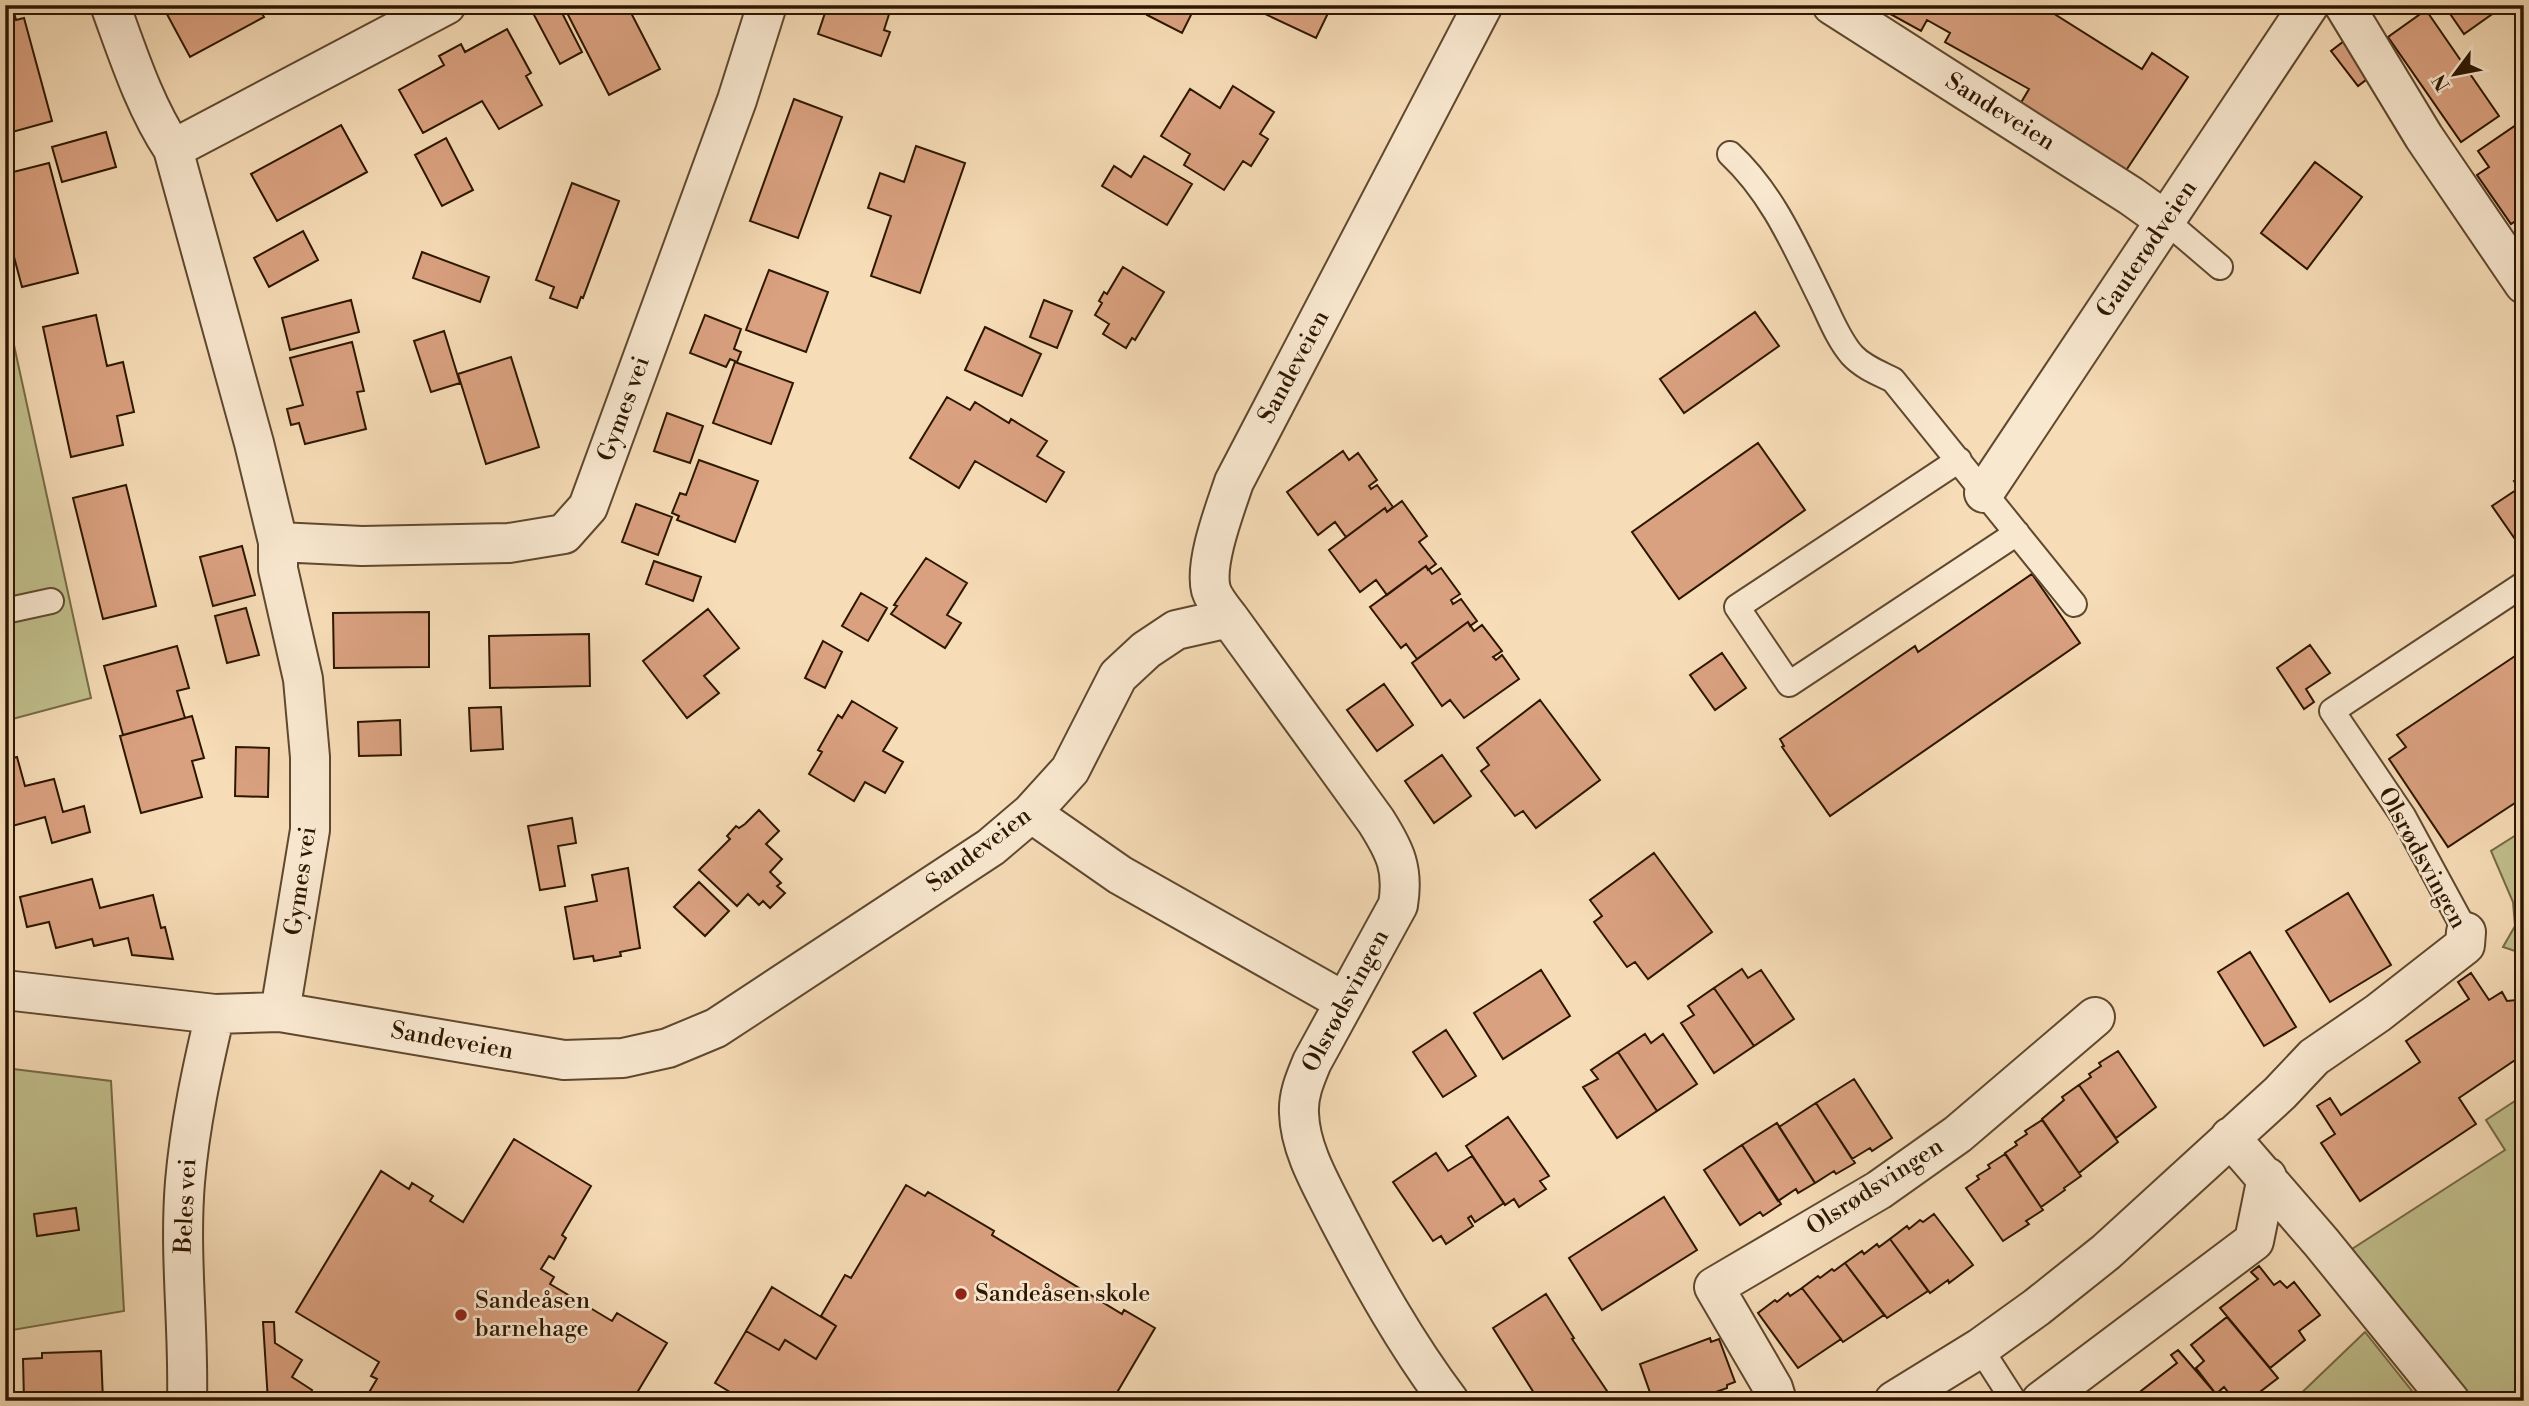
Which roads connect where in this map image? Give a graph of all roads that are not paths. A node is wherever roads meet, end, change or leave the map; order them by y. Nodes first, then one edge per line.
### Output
1 (110, 5) edge
2 (446, 5) edge
3 (767, 5) edge
4 (1483, 5) edge
5 (1832, 5) edge
6 (2309, 5) edge
7 (2344, 5) edge
8 (173, 149) junction
9 (1730, 154) dead end
10 (2166, 220) junction
11 (2220, 267) dead end
12 (2524, 284) edge
13 (1959, 460) junction
14 (1984, 493) junction
15 (2017, 533) junction
16 (278, 542) junction
17 (2524, 584) edge
18 (51, 601) dead end
19 (2074, 604) dead end
20 (5, 611) edge
21 (1229, 618) junction
22 (1031, 813) junction
23 (2466, 932) joint
24 (5, 990) edge
25 (1345, 1002) junction
26 (280, 1012) junction
27 (215, 1014) junction
28 (2095, 1017) dead end
29 (2230, 1137) junction
30 (2267, 1177) junction
31 (1980, 1348) junction
32 (187, 1401) edge
33 (1449, 1401) edge
34 (1777, 1401) edge
35 (1894, 1401) edge
36 (2014, 1401) edge
37 (2041, 1401) edge
38 (2450, 1401) edge

1 - 8 street, Gymes vei
2 - 8 street
3 - 16 street, Gymes vei
4 - 21 street, Sandeveien
5 - 10 street, Sandeveien
6 - 10 street, Gauterødveien
7 - 12 street
8 - 16 street, Gymes vei
9 - 13 lane
10 - 11 lane
10 - 14 street, Gauterødveien
13 - 14 lane
13 - 15 lane
14 - 15 lane
15 - 19 lane
16 - 26 street, Gymes vei
17 - 23 lane, Olsrødsvingen
18 - 20 lane
21 - 22 street, Sandeveien
21 - 25 street, Olsrødsvingen
22 - 25 street
22 - 26 street, Sandeveien
23 - 29 street, Olsrødsvingen
24 - 27 street, Sandeveien
25 - 33 street, Olsrødsvingen
26 - 27 street, Sandeveien
27 - 32 street, Beles vei
28 - 34 street, Olsrødsvingen
29 - 30 street
29 - 31 street, Olsrødsvingen
30 - 37 street
30 - 38 street
31 - 35 street, Olsrødsvingen
31 - 36 lane

